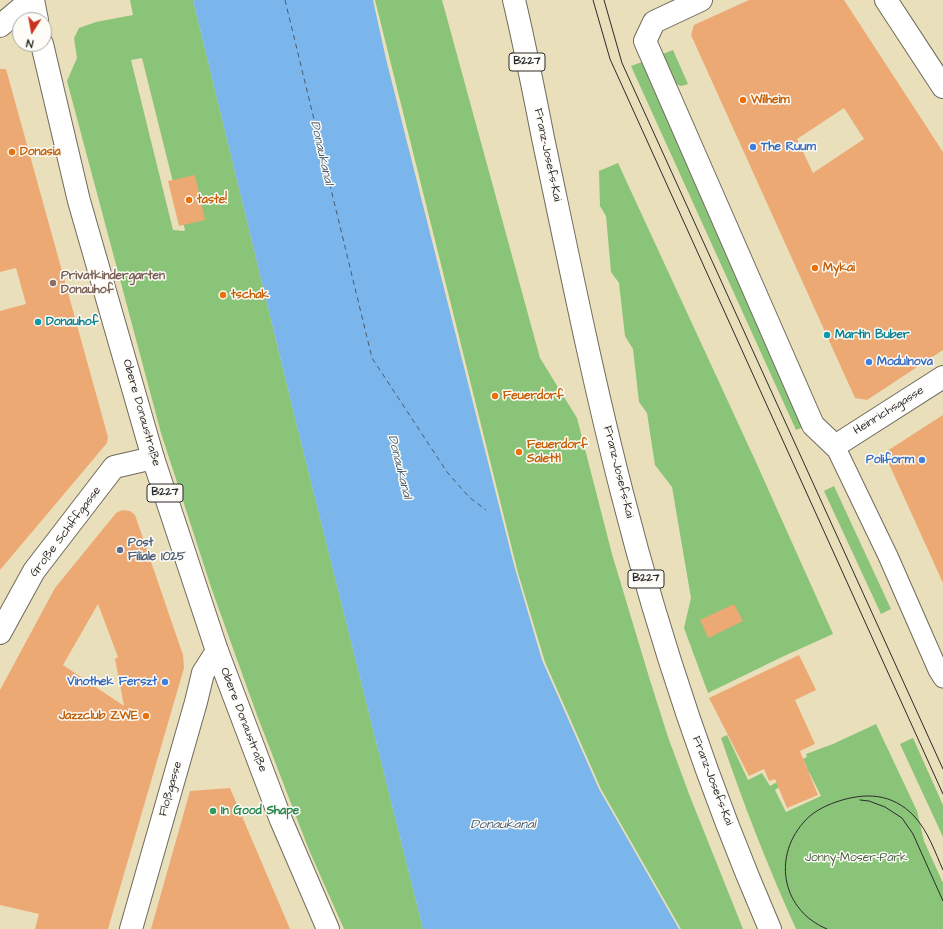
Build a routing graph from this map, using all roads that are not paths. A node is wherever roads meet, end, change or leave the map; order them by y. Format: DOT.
graph roads {
  1 [pos="32,0"];
  2 [pos="514,0"];
  3 [pos="701,0"];
  4 [pos="886,0"];
  5 [pos="35,12"];
  6 [pos="0,26"];
  7 [pos="44,52"];
  8 [pos="943,87"];
  9 [pos="943,377"];
  10 [pos="835,446"];
  11 [pos="153,458"];
  12 [pos="0,633"];
  13 [pos="217,651"];
  14 [pos="943,678"];
  15 [pos="131,929"];
  16 [pos="328,929"];
  17 [pos="770,929"];
  1 -- 5 [label="main road"];
  1 -- 6 [label="main road"];
  2 -- 17 [label="main road, Franz-Josefs-Kai / B227"];
  3 -- 10 [label="main road"];
  4 -- 8 [label="main road"];
  7 -- 11 [label="main road, Obere Donaustraße / B227"];
  9 -- 10 [label="main road, Heinrichsgasse"];
  10 -- 14 [label="street"];
  11 -- 12 [label="main road, Große Schiffgasse"];
  11 -- 13 [label="main road, Obere Donaustraße / B227"];
  13 -- 15 [label="main road, Floßgasse"];
  13 -- 16 [label="main road, Obere Donaustraße / B227"];
}
